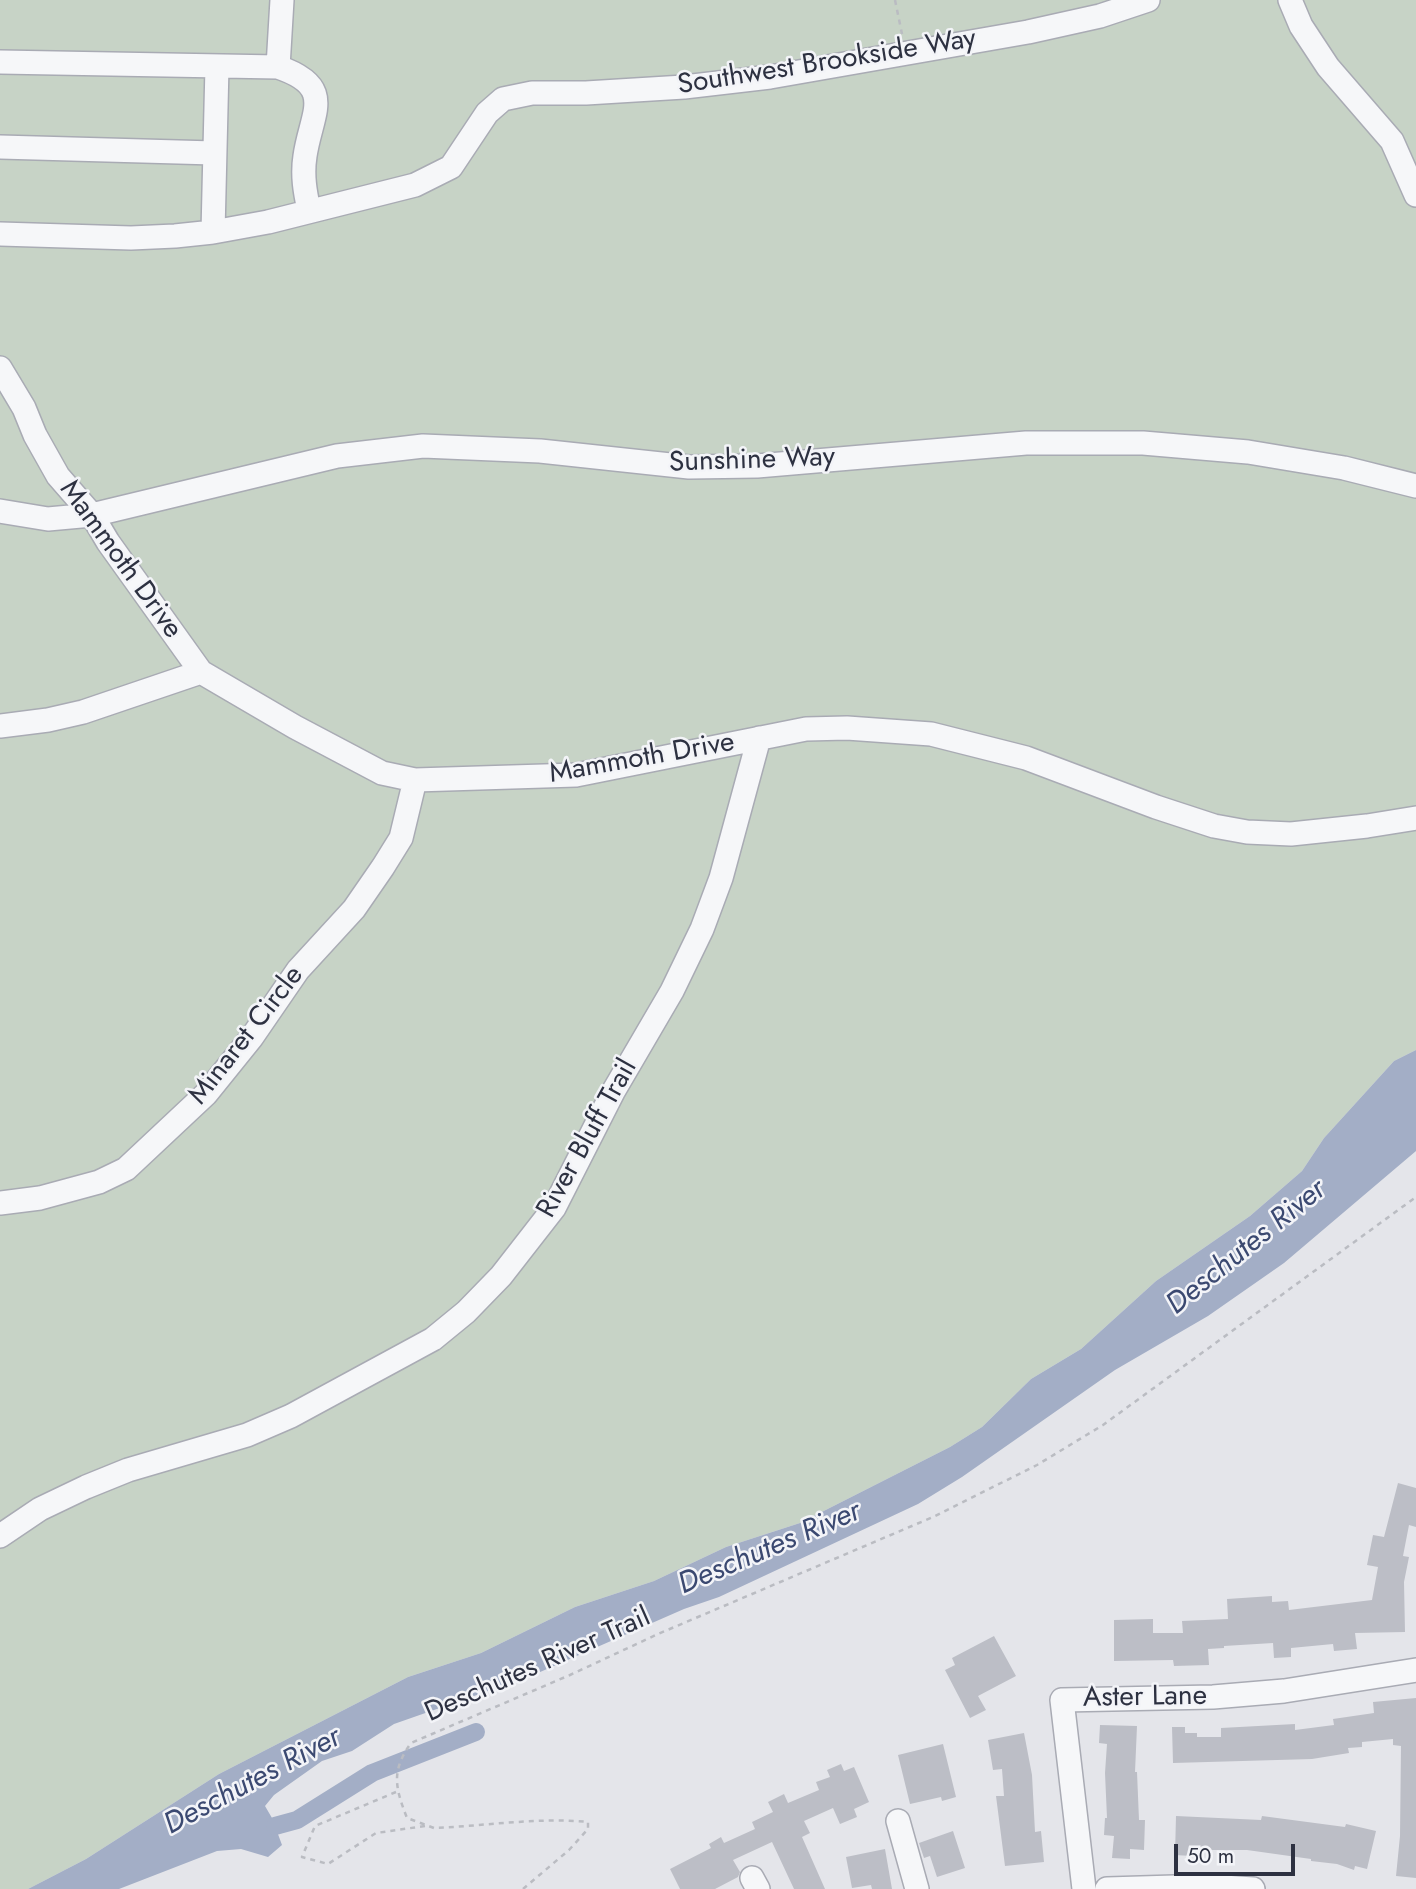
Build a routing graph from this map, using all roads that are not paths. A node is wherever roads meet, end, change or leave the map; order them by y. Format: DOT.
graph roads {
  1 [pos="282,0"];
  2 [pos="1148,0"];
  3 [pos="1290,0"];
  4 [pos="0,62"];
  5 [pos="217,66"];
  6 [pos="278,67"];
  7 [pos="0,147"];
  8 [pos="214,153"];
  9 [pos="1416,195"];
  10 [pos="309,210"];
  11 [pos="213,232"];
  12 [pos="0,234"];
  13 [pos="0,368"];
  14 [pos="1416,486"];
  15 [pos="0,511"];
  16 [pos="92,515"];
  17 [pos="201,672"];
  18 [pos="0,726"];
  19 [pos="759,738"];
  20 [pos="415,780"];
  21 [pos="1416,818"];
  22 [pos="0,1203"];
  23 [pos="0,1536"];
  24 [pos="1416,1670"];
  25 [pos="898,1821"];
  26 [pos="917,1889"];
  27 [pos="1084,1889"];
  28 [pos="1107,1889"];
  29 [pos="1253,1889"];
  1 -- 6 [label="street"];
  2 -- 10 [label="street, Southwest Brookside Way"];
  3 -- 9 [label="street"];
  4 -- 5 [label="street"];
  5 -- 6 [label="street"];
  5 -- 8 [label="street"];
  6 -- 10 [label="street"];
  7 -- 8 [label="street"];
  8 -- 11 [label="street"];
  10 -- 11 [label="street, Southwest Brookside Way"];
  11 -- 12 [label="street, Southwest Brookside Way"];
  13 -- 16 [label="street, Mammoth Drive"];
  14 -- 16 [label="street, Sunshine Way"];
  15 -- 16 [label="street"];
  16 -- 17 [label="street, Mammoth Drive"];
  17 -- 18 [label="street"];
  17 -- 20 [label="street, Mammoth Drive"];
  19 -- 20 [label="street, Mammoth Drive"];
  19 -- 21 [label="street, Mammoth Drive"];
  19 -- 23 [label="street, River Bluff Trail"];
  20 -- 22 [label="street, Minaret Circle"];
  24 -- 27 [label="street, Aster Lane"];
  25 -- 26 [label="street"];
  28 -- 29 [label="street"];
}
